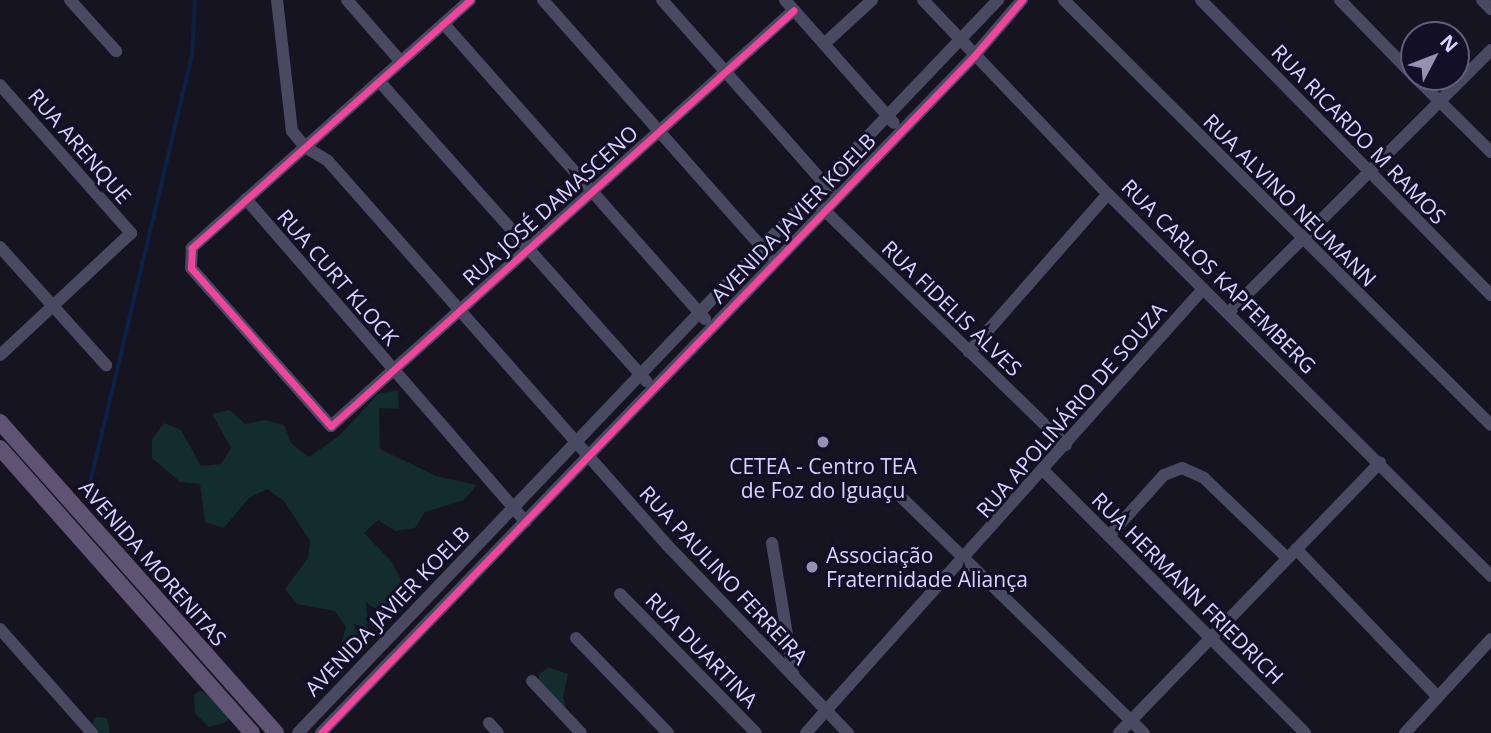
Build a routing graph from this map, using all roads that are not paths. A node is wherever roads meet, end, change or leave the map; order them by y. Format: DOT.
graph roads {
  1 [pos="70,0"];
  2 [pos="277,0"];
  3 [pos="347,0"];
  4 [pos="470,0"];
  5 [pos="543,0"];
  6 [pos="662,0"];
  7 [pos="872,0"];
  8 [pos="923,0"];
  9 [pos="998,0"];
  10 [pos="1021,0"];
  11 [pos="1065,0"];
  12 [pos="1201,0"];
  13 [pos="1340,0"];
  14 [pos="1482,0"];
  15 [pos="789,5"];
  16 [pos="1491,9"];
  17 [pos="444,24"];
  18 [pos="960,43"];
  19 [pos="824,44"];
  20 [pos="1491,50"];
  21 [pos="116,51"];
  22 [pos="974,56"];
  23 [pos="1400,61"];
  24 [pos="401,62"];
  25 [pos="725,72"];
  26 [pos="379,81"];
  27 [pos="0,85"];
  28 [pos="1429,91"];
  29 [pos="1439,101"];
  30 [pos="889,118"];
  31 [pos="660,130"];
  32 [pos="901,131"];
  33 [pos="305,147"];
  34 [pos="1491,152"];
  35 [pos="1368,172"];
  36 [pos="825,184"];
  37 [pos="593,191"];
  38 [pos="1108,194"];
  39 [pos="837,198"];
  40 [pos="246,199"];
  41 [pos="812,199"];
  42 [pos="824,211"];
  43 [pos="1301,239"];
  44 [pos="0,247"];
  45 [pos="763,249"];
  46 [pos="526,250"];
  47 [pos="775,262"];
  48 [pos="1203,289"];
  49 [pos="1491,295"];
  50 [pos="51,305"];
  51 [pos="460,310"];
  52 [pos="1228,313"];
  53 [pos="700,314"];
  54 [pos="713,327"];
  55 [pos="969,352"];
  56 [pos="0,355"];
  57 [pos="106,365"];
  58 [pos="393,370"];
  59 [pos="640,375"];
  60 [pos="654,389"];
  61 [pos="0,422"];
  62 [pos="1491,425"];
  63 [pos="575,442"];
  64 [pos="1066,445"];
  65 [pos="0,448"];
  66 [pos="588,458"];
  67 [pos="1380,464"];
  68 [pos="1044,471"];
  69 [pos="900,496"];
  70 [pos="512,508"];
  71 [pos="526,522"];
  72 [pos="1109,536"];
  73 [pos="772,543"];
  74 [pos="1292,554"];
  75 [pos="965,559"];
  76 [pos="1491,576"];
  77 [pos="620,594"];
  78 [pos="0,629"];
  79 [pos="1210,636"];
  80 [pos="576,638"];
  81 [pos="1491,639"];
  82 [pos="794,677"];
  83 [pos="532,681"];
  84 [pos="1438,697"];
  85 [pos="827,711"];
  86 [pos="262,718"];
  87 [pos="1131,720"];
  88 [pos="248,732"];
  89 [pos="92,733"];
  90 [pos="276,733"];
  91 [pos="298,733"];
  92 [pos="321,733"];
  93 [pos="581,733"];
  94 [pos="668,733"];
  95 [pos="756,733"];
  96 [pos="806,733"];
  97 [pos="848,733"];
  98 [pos="1119,733"];
  99 [pos="1144,733"];
  100 [pos="1305,733"];
  101 [pos="1405,733"];
  1 -- 21 [label="street"];
  2 -- 33 [label="street"];
  3 -- 24 [label="street"];
  4 -- 17 [label="street"];
  5 -- 31 [label="street"];
  6 -- 25 [label="street"];
  7 -- 19 [label="street"];
  8 -- 18 [label="street, RUA CARLOS KAPFEMBERG"];
  9 -- 18 [label="street, AVENIDA JAVIER KOELB"];
  10 -- 22 [label="street, AVENIDA JAVIER KOELB"];
  11 -- 43 [label="street, RUA ALVINO NEUMANN"];
  12 -- 35 [label="street, RUA RICARDO M RAMOS"];
  13 -- 23 [label="street"];
  14 -- 16 [label="street"];
  15 -- 19 [label="street"];
  15 -- 25 [label="street, RUA JOSÉ DAMASCENO"];
  17 -- 24 [label="street"];
  17 -- 37 [label="street"];
  18 -- 22 [label="street, RUA CARLOS KAPFEMBERG"];
  18 -- 30 [label="street, AVENIDA JAVIER KOELB"];
  19 -- 30 [label="street"];
  20 -- 29 [label="street"];
  22 -- 32 [label="street, AVENIDA JAVIER KOELB"];
  22 -- 38 [label="street, RUA CARLOS KAPFEMBERG"];
  24 -- 26 [label="street"];
  25 -- 31 [label="street, RUA JOSÉ DAMASCENO"];
  25 -- 36 [label="street"];
  26 -- 33 [label="street"];
  26 -- 46 [label="street"];
  27 -- 50 [label="street, RUA ARENQUE"];
  28 -- 29 [label="street"];
  29 -- 34 [label="street"];
  29 -- 35 [label="street"];
  30 -- 32 [label="street"];
  30 -- 36 [label="street, AVENIDA JAVIER KOELB"];
  31 -- 37 [label="street, RUA JOSÉ DAMASCENO"];
  31 -- 45 [label="street"];
  32 -- 39 [label="street, AVENIDA JAVIER KOELB"];
  33 -- 40 [label="street"];
  33 -- 51 [label="street, RUA PAULINO FERREIRA"];
  35 -- 43 [label="street"];
  35 -- 49 [label="street, RUA RICARDO M RAMOS"];
  36 -- 39 [label="street"];
  36 -- 41 [label="street, AVENIDA JAVIER KOELB"];
  37 -- 46 [label="street, RUA JOSÉ DAMASCENO"];
  37 -- 53 [label="street"];
  38 -- 48 [label="street, RUA CARLOS KAPFEMBERG"];
  38 -- 55 [label="street"];
  39 -- 42 [label="street, AVENIDA JAVIER KOELB"];
  40 -- 58 [label="street, RUA CURT KLOCK"];
  40 -- 58 [label="street, RUA JOSÉ DAMASCENO"];
  41 -- 42 [label="street, RUA FIDELIS ALVES"];
  41 -- 45 [label="street, AVENIDA JAVIER KOELB"];
  42 -- 47 [label="street, AVENIDA JAVIER KOELB"];
  42 -- 55 [label="street, RUA FIDELIS ALVES"];
  43 -- 52 [label="street"];
  43 -- 62 [label="street, RUA ALVINO NEUMANN"];
  44 -- 50 [label="street"];
  45 -- 47 [label="street"];
  45 -- 53 [label="street, AVENIDA JAVIER KOELB"];
  46 -- 51 [label="street, RUA JOSÉ DAMASCENO"];
  46 -- 59 [label="street"];
  47 -- 54 [label="street, AVENIDA JAVIER KOELB"];
  48 -- 52 [label="street, RUA CARLOS KAPFEMBERG"];
  48 -- 64 [label="street, RUA APOLINÁRIO DE SOUZA"];
  50 -- 56 [label="street"];
  50 -- 57 [label="street"];
  51 -- 58 [label="street, RUA JOSÉ DAMASCENO"];
  51 -- 63 [label="street, RUA PAULINO FERREIRA"];
  52 -- 67 [label="street, RUA CARLOS KAPFEMBERG"];
  53 -- 54 [label="street"];
  53 -- 59 [label="street, AVENIDA JAVIER KOELB"];
  54 -- 60 [label="street, AVENIDA JAVIER KOELB"];
  55 -- 64 [label="street, RUA FIDELIS ALVES"];
  58 -- 70 [label="street, RUA CURT KLOCK"];
  59 -- 60 [label="street"];
  59 -- 63 [label="street, AVENIDA JAVIER KOELB"];
  60 -- 66 [label="street, AVENIDA JAVIER KOELB"];
  61 -- 86 [label="main road, AVENIDA MORENITAS"];
  63 -- 66 [label="street, RUA PAULINO FERREIRA"];
  63 -- 70 [label="street, AVENIDA JAVIER KOELB"];
  64 -- 68 [label="street, RUA APOLINÁRIO DE SOUZA"];
  65 -- 88 [label="main road, AVENIDA MORENITAS"];
  66 -- 71 [label="street, AVENIDA JAVIER KOELB"];
  66 -- 82 [label="street, RUA PAULINO FERREIRA"];
  67 -- 74 [label="street"];
  67 -- 76 [label="street, RUA CARLOS KAPFEMBERG"];
  68 -- 72 [label="street, RUA HERMANN FRIEDRICH"];
  68 -- 75 [label="street, RUA APOLINÁRIO DE SOUZA"];
  69 -- 75 [label="street"];
  70 -- 71 [label="street, RUA CURT KLOCK"];
  70 -- 91 [label="street, AVENIDA JAVIER KOELB"];
  71 -- 92 [label="street, AVENIDA JAVIER KOELB"];
  72 -- 74 [label="street"];
  72 -- 79 [label="street, RUA HERMANN FRIEDRICH"];
  73 -- 82 [label="street"];
  74 -- 79 [label="street"];
  74 -- 84 [label="street"];
  75 -- 85 [label="street, RUA APOLINÁRIO DE SOUZA"];
  75 -- 87 [label="street"];
  77 -- 95 [label="street, RUA DUARTINA"];
  78 -- 89 [label="street"];
  79 -- 87 [label="street"];
  79 -- 100 [label="street, RUA HERMANN FRIEDRICH"];
  80 -- 94 [label="street"];
  81 -- 84 [label="street"];
  82 -- 85 [label="street, RUA PAULINO FERREIRA"];
  83 -- 93 [label="street"];
  84 -- 101 [label="street"];
  85 -- 96 [label="street, RUA APOLINÁRIO DE SOUZA"];
  85 -- 97 [label="street, RUA PAULINO FERREIRA"];
  86 -- 88 [label="street"];
  86 -- 90 [label="main road, AVENIDA MORENITAS"];
  87 -- 98 [label="street"];
  87 -- 99 [label="street"];
}
